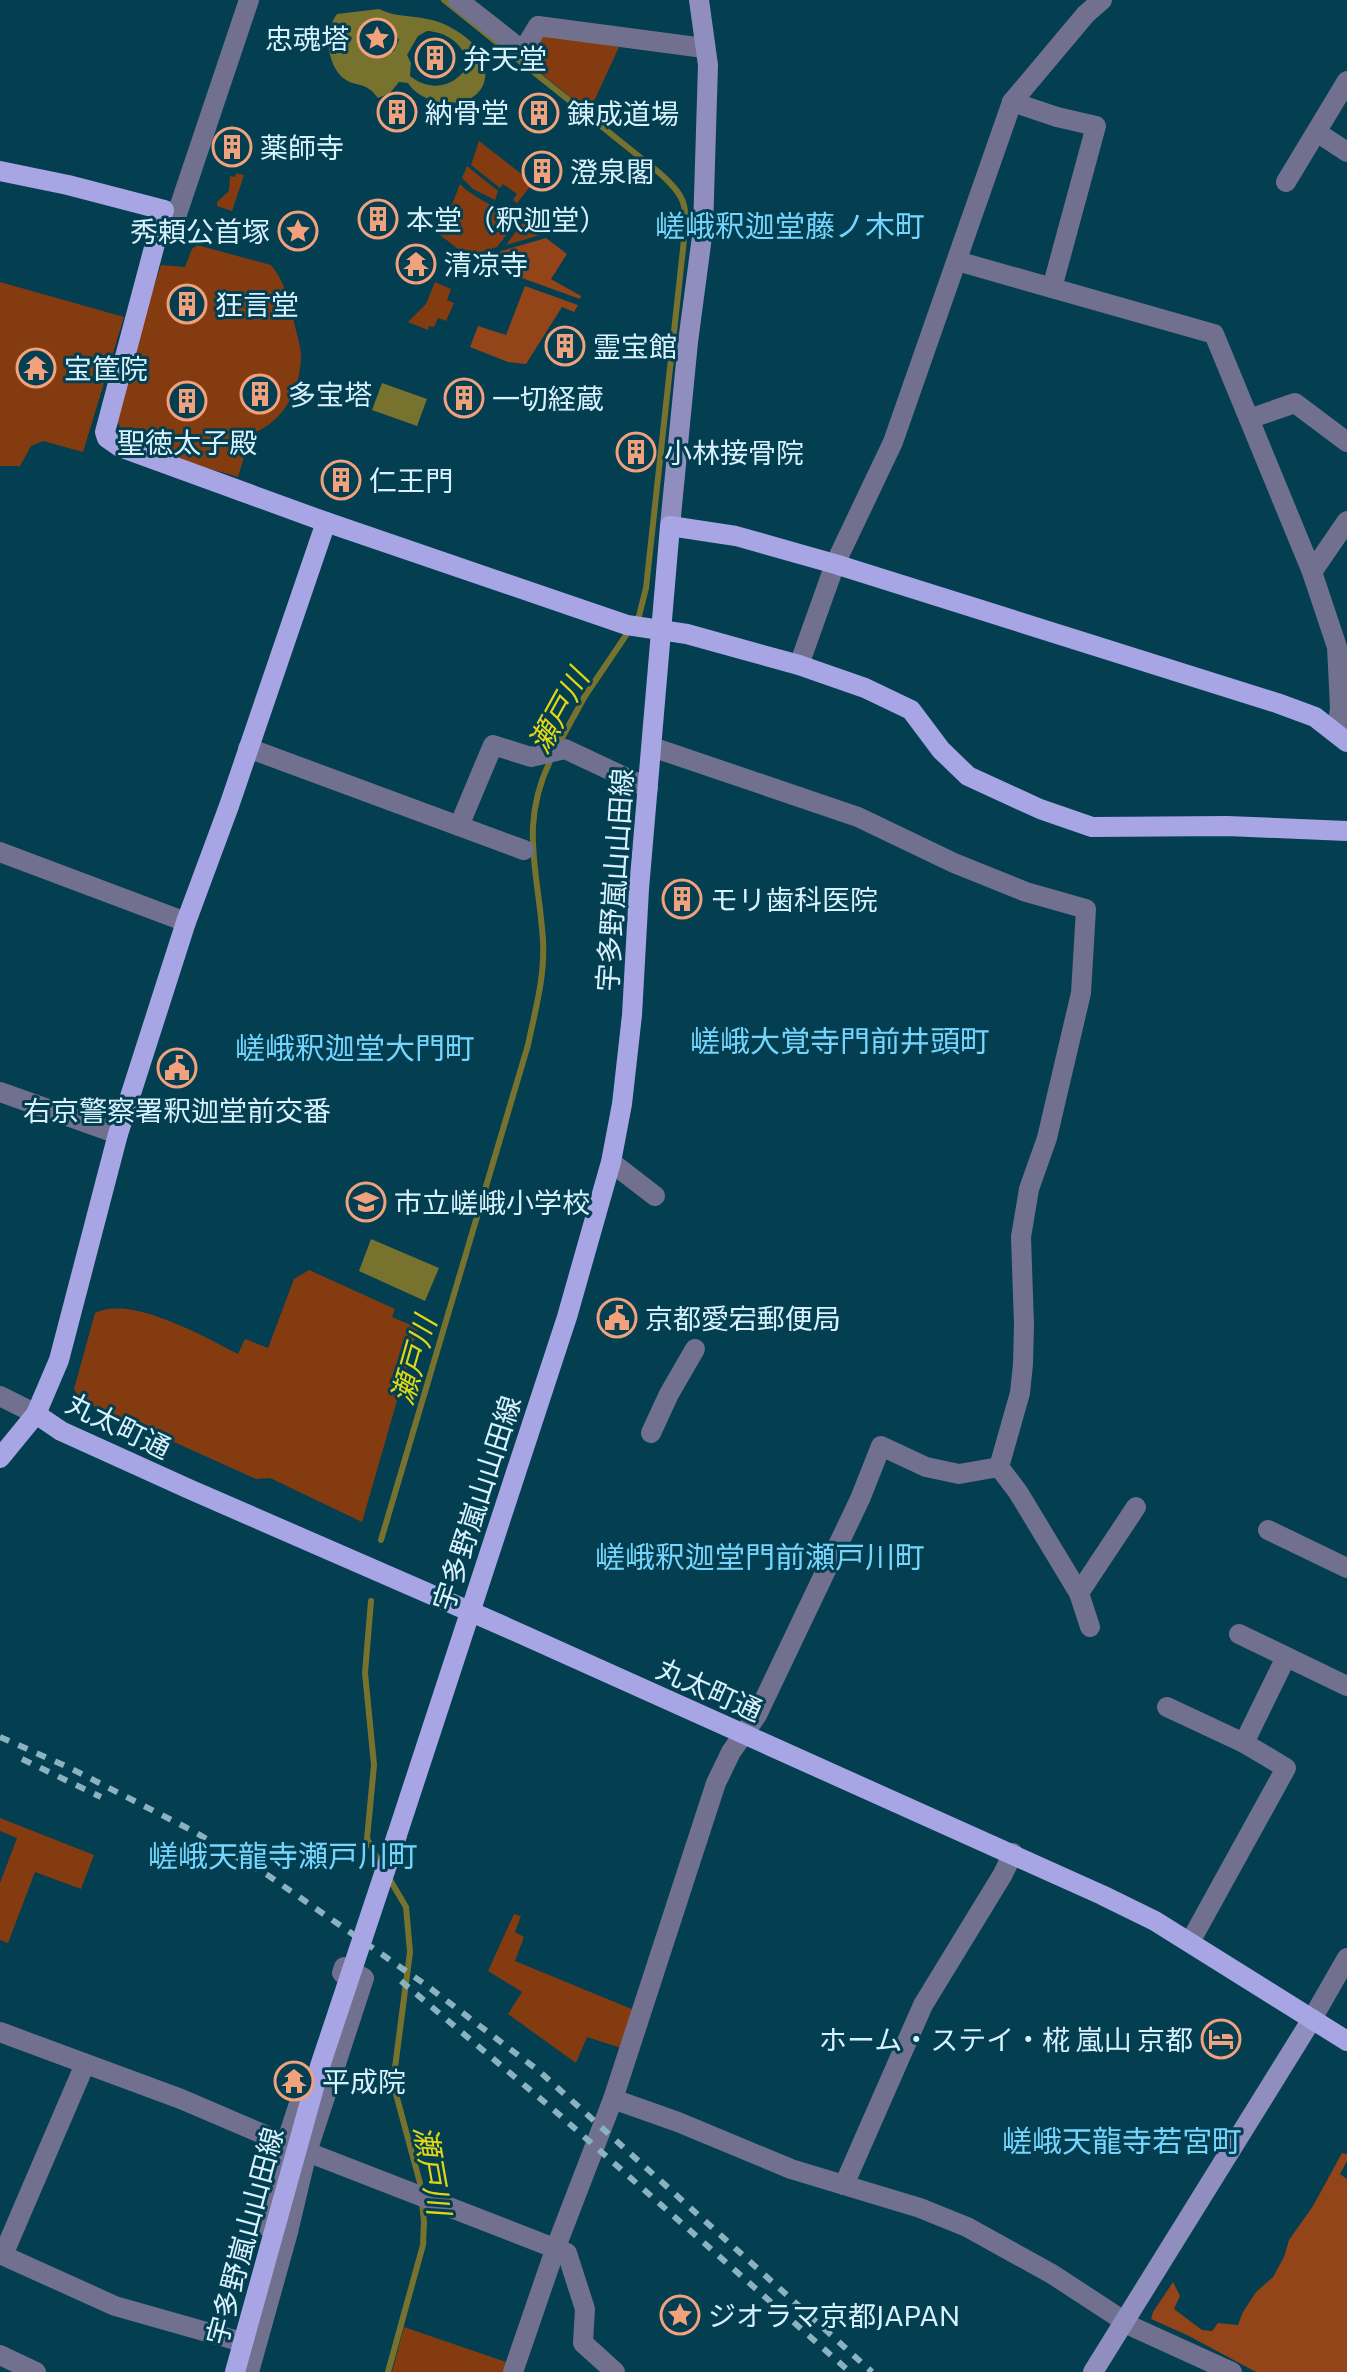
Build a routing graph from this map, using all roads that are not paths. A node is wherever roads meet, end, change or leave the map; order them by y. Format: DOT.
graph roads {
  1 [pos="249,0"];
  2 [pos="458,0"];
  3 [pos="699,0"];
  4 [pos="1102,0"];
  5 [pos="704,48"];
  6 [pos="1347,81"];
  7 [pos="1012,102"];
  8 [pos="1318,133"];
  9 [pos="1347,152"];
  10 [pos="0,171"];
  11 [pos="1286,182"];
  12 [pos="164,210"];
  13 [pos="957,261"];
  14 [pos="1052,288"];
  15 [pos="1249,419"];
  16 [pos="1347,442"];
  17 [pos="1347,521"];
  18 [pos="326,522"];
  19 [pos="670,526"];
  20 [pos="835,564"];
  21 [pos="1312,572"];
  22 [pos="643,628"];
  23 [pos="799,665"];
  24 [pos="1342,737"];
  25 [pos="652,747"];
  26 [pos="248,748"];
  27 [pos="648,788"];
  28 [pos="459,826"];
  29 [pos="1347,831"];
  30 [pos="524,850"];
  31 [pos="0,852"];
  32 [pos="186,922"];
  33 [pos="0,1092"];
  34 [pos="118,1134"];
  35 [pos="611,1162"];
  36 [pos="655,1196"];
  37 [pos="695,1349"];
  38 [pos="0,1396"];
  39 [pos="36,1414"];
  40 [pos="651,1433"];
  41 [pos="0,1458"];
  42 [pos="999,1467"];
  43 [pos="1136,1507"];
  44 [pos="1268,1530"];
  45 [pos="1347,1568"];
  46 [pos="1079,1593"];
  47 [pos="470,1612"];
  48 [pos="1090,1627"];
  49 [pos="1239,1634"];
  50 [pos="1286,1657"];
  51 [pos="1347,1686"];
  52 [pos="1167,1707"];
  53 [pos="745,1735"];
  54 [pos="1244,1743"];
  55 [pos="1013,1853"];
  56 [pos="1190,1942"];
  57 [pos="1347,1958"];
  58 [pos="331,2006"];
  59 [pos="352,2014"];
  60 [pos="1312,2019"];
  61 [pos="0,2032"];
  62 [pos="1347,2041"];
  63 [pos="85,2064"];
  64 [pos="613,2099"];
  65 [pos="286,2143"];
  66 [pos="307,2152"];
  67 [pos="844,2185"];
  68 [pos="556,2247"];
  69 [pos="1,2254"];
  70 [pos="1124,2321"];
  71 [pos="235,2340"];
  72 [pos="0,2355"];
  73 [pos="36,2372"];
  74 [pos="226,2372"];
  75 [pos="235,2372"];
  76 [pos="249,2372"];
  77 [pos="513,2372"];
  78 [pos="615,2372"];
  79 [pos="1093,2372"];
  80 [pos="1232,2372"];
  1 -- 12 [label="street"];
  2 -- 5 [label="street"];
  3 -- 5 [label="street"];
  4 -- 7 [label="street"];
  5 -- 19 [label="street"];
  6 -- 8 [label="street"];
  7 -- 13 [label="street"];
  7 -- 14 [label="street"];
  8 -- 9 [label="street"];
  8 -- 11 [label="street"];
  10 -- 12 [label="main road"];
  12 -- 18 [label="main road"];
  13 -- 14 [label="street"];
  13 -- 20 [label="street"];
  14 -- 15 [label="street"];
  15 -- 16 [label="street"];
  15 -- 21 [label="street"];
  17 -- 21 [label="street"];
  18 -- 22 [label="main road"];
  18 -- 26 [label="main road"];
  19 -- 20 [label="main road"];
  19 -- 22 [label="main road, 宇多野嵐山山田線"];
  20 -- 23 [label="street"];
  20 -- 24 [label="main road"];
  21 -- 24 [label="street"];
  22 -- 23 [label="main road"];
  22 -- 25 [label="main road, 宇多野嵐山山田線"];
  23 -- 29 [label="main road"];
  25 -- 27 [label="main road, 宇多野嵐山山田線"];
  25 -- 42 [label="street"];
  26 -- 28 [label="street"];
  26 -- 32 [label="main road"];
  27 -- 28 [label="street"];
  27 -- 35 [label="main road, 宇多野嵐山山田線"];
  28 -- 30 [label="street"];
  31 -- 32 [label="street"];
  32 -- 34 [label="main road"];
  33 -- 34 [label="street"];
  34 -- 39 [label="main road"];
  35 -- 36 [label="street"];
  35 -- 47 [label="main road, 宇多野嵐山山田線"];
  37 -- 40 [label="street"];
  38 -- 39 [label="street"];
  39 -- 41 [label="main road"];
  39 -- 47 [label="main road, 丸太町通"];
  42 -- 46 [label="street"];
  42 -- 53 [label="street"];
  43 -- 46 [label="street"];
  44 -- 45 [label="street"];
  46 -- 48 [label="street"];
  47 -- 53 [label="main road, 丸太町通"];
  47 -- 75 [label="main road, 宇多野嵐山山田線, bridge"];
  49 -- 50 [label="street"];
  50 -- 51 [label="street"];
  50 -- 54 [label="street"];
  52 -- 54 [label="street"];
  53 -- 55 [label="main road, 丸太町通"];
  53 -- 64 [label="street"];
  54 -- 56 [label="street"];
  55 -- 56 [label="main road, 丸太町通"];
  55 -- 67 [label="street"];
  56 -- 60 [label="main road, 丸太町通"];
  57 -- 60 [label="street"];
  58 -- 59 [label="street"];
  58 -- 59 [label="street"];
  58 -- 65 [label="street"];
  59 -- 66 [label="street"];
  60 -- 62 [label="main road, 丸太町通"];
  60 -- 70 [label="street"];
  61 -- 63 [label="street"];
  63 -- 65 [label="street"];
  63 -- 69 [label="street"];
  64 -- 67 [label="street"];
  64 -- 68 [label="street"];
  65 -- 66 [label="street"];
  65 -- 71 [label="street"];
  66 -- 68 [label="street"];
  66 -- 76 [label="street"];
  67 -- 70 [label="street"];
  68 -- 77 [label="street"];
  68 -- 78 [label="street"];
  69 -- 71 [label="street"];
  70 -- 79 [label="street"];
  70 -- 80 [label="street"];
  71 -- 74 [label="street"];
  72 -- 73 [label="street"];
}
